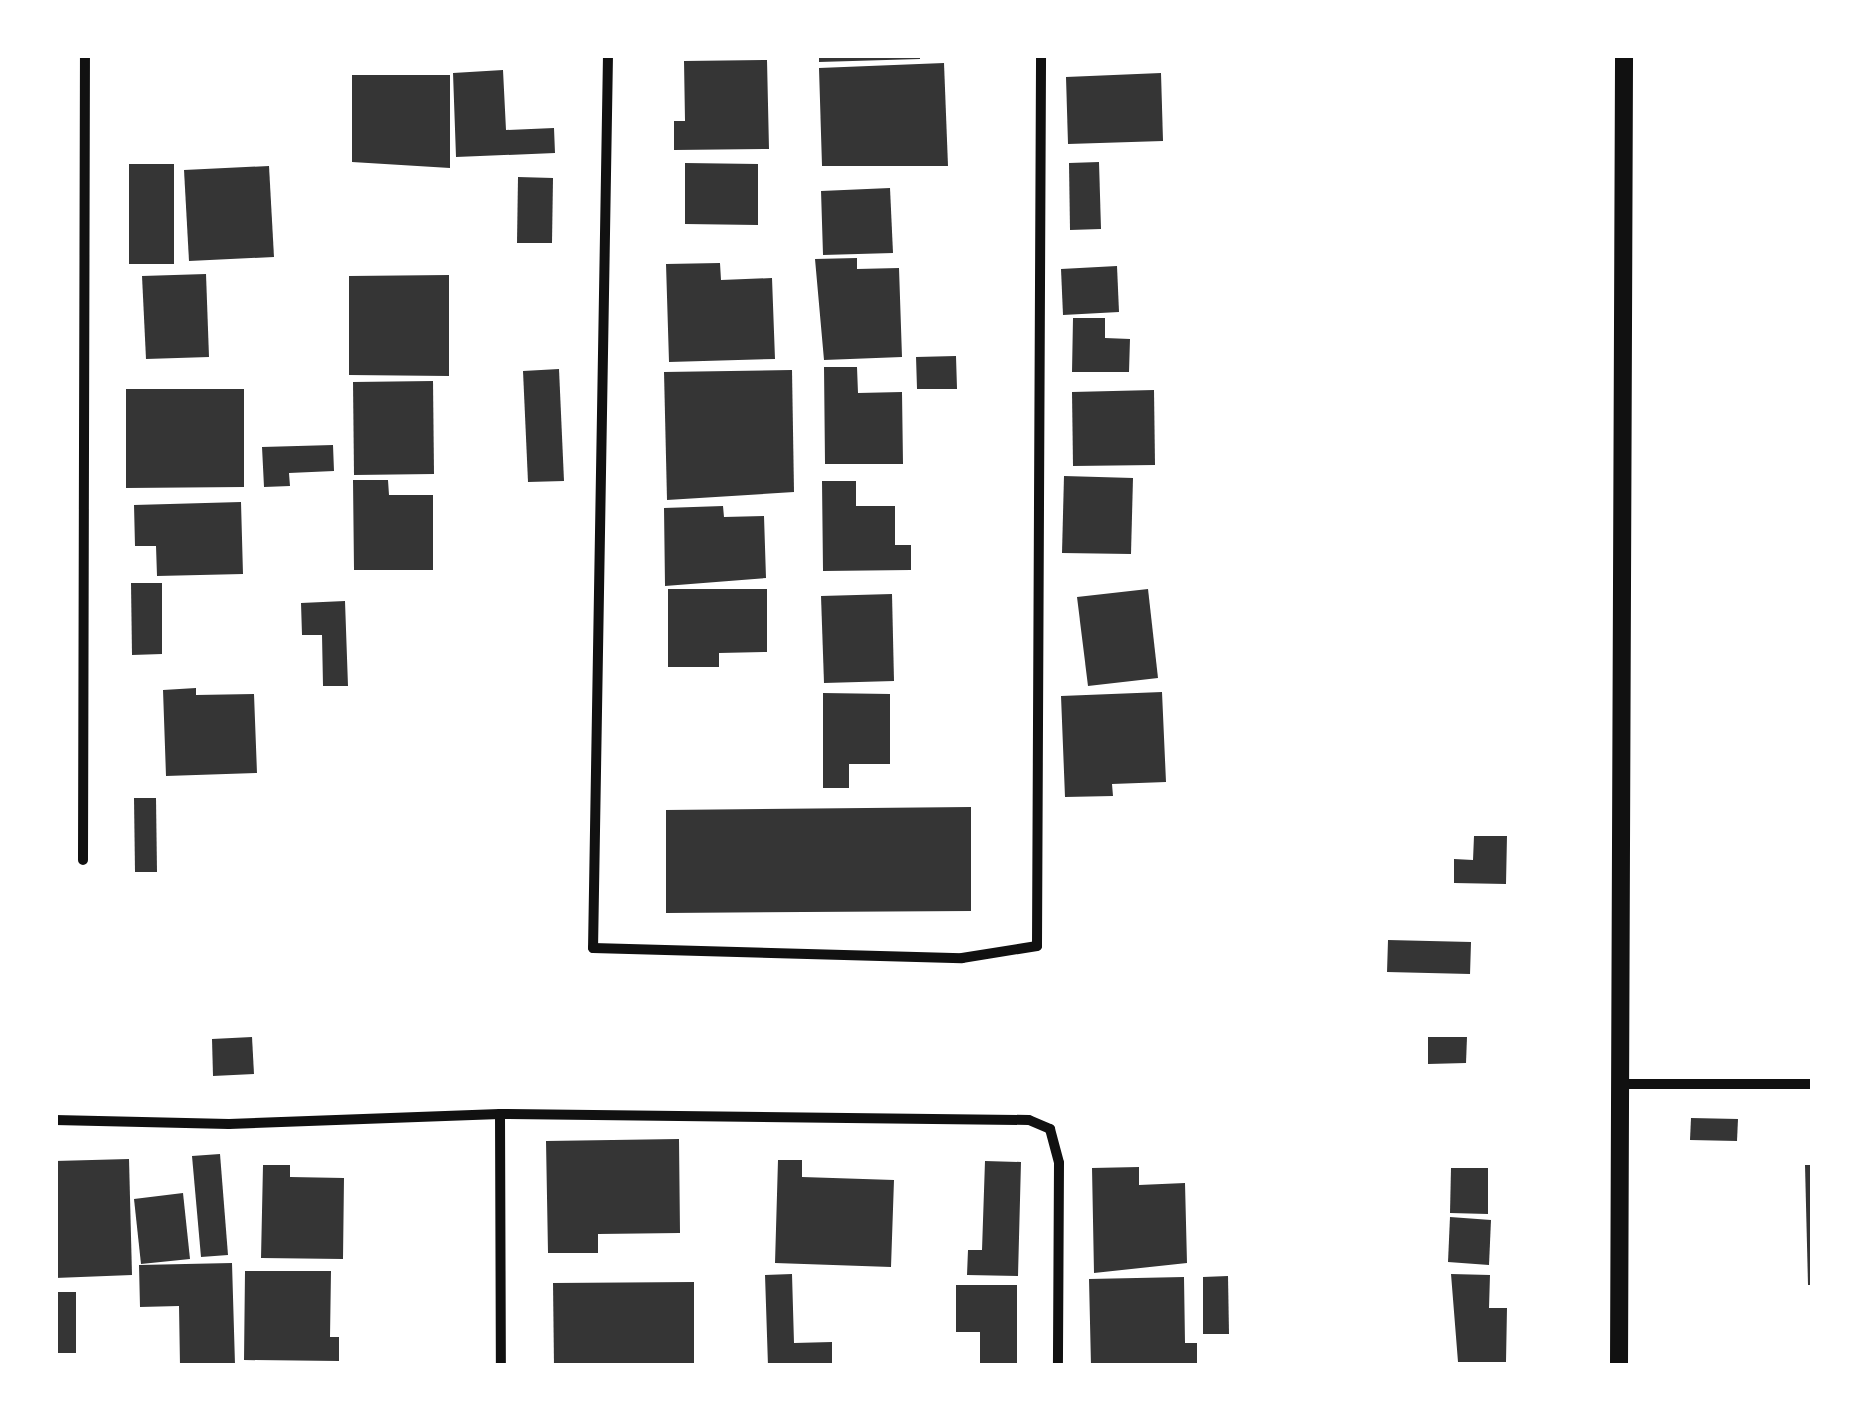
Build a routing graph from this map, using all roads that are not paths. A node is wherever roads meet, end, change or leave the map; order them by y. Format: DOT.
graph roads {
  1 [pos="85,55"];
  2 [pos="608,55"];
  3 [pos="1041,55"];
  4 [pos="1624,55"];
  5 [pos="83,860"];
  6 [pos="1620,1084"];
  7 [pos="1813,1084"];
  8 [pos="500,1114"];
  9 [pos="55,1120"];
  10 [pos="501,1366"];
  11 [pos="1058,1366"];
  12 [pos="1620,1366"];
  1 -- 5 [label="street"];
  2 -- 3 [label="street"];
  4 -- 6 [label="street"];
  6 -- 7 [label="street"];
  6 -- 12 [label="street"];
  8 -- 9 [label="street"];
  8 -- 10 [label="street"];
  8 -- 11 [label="street"];
}
